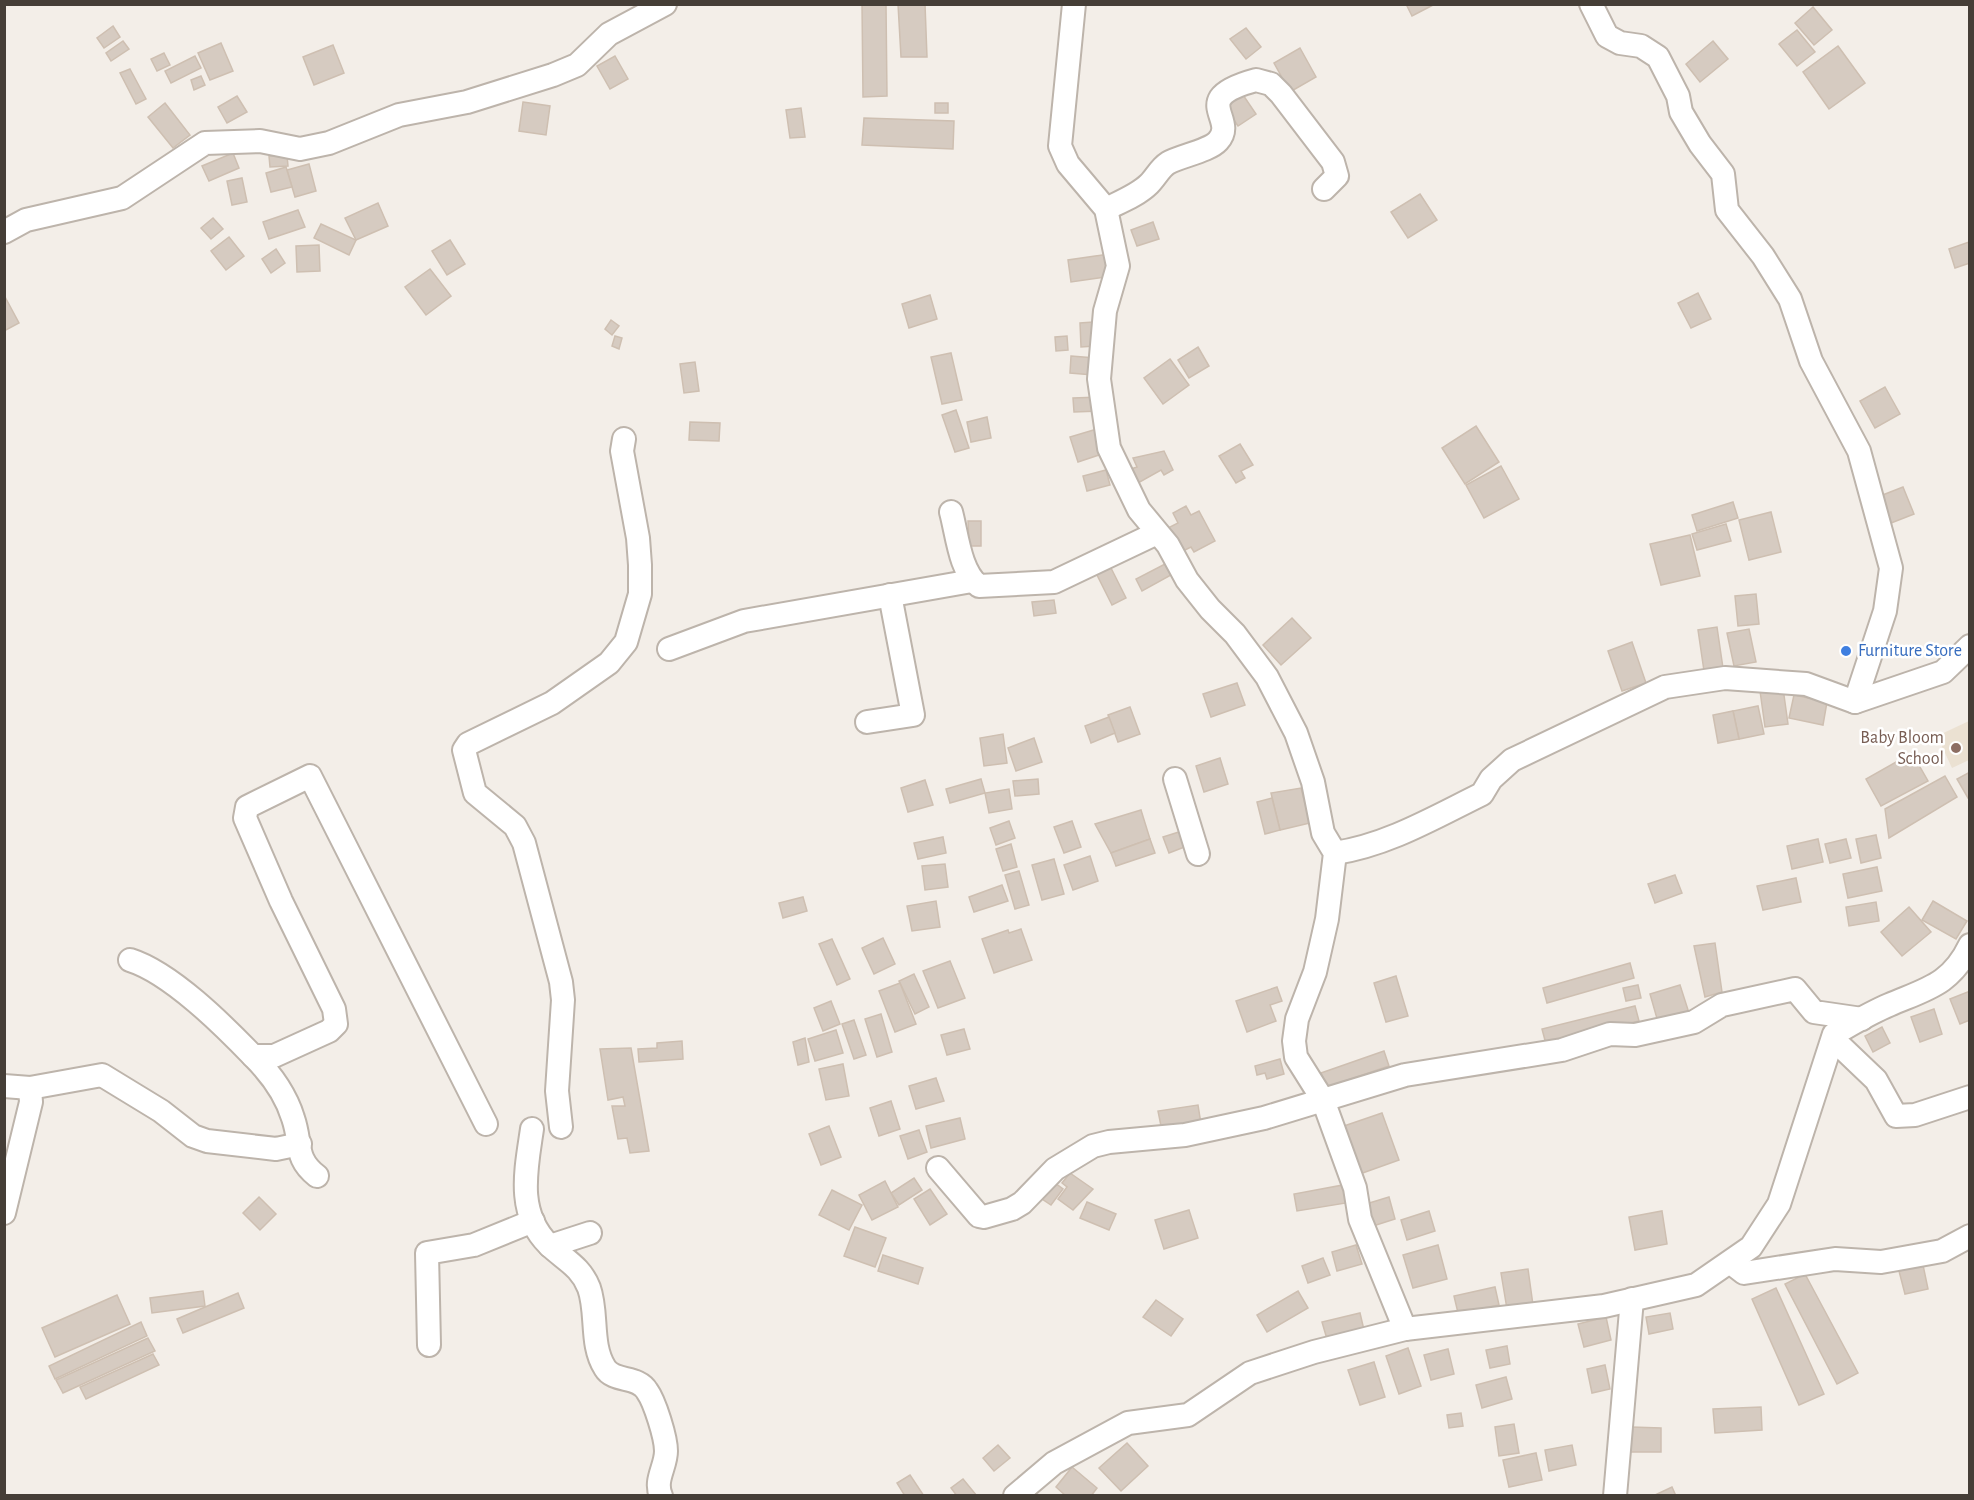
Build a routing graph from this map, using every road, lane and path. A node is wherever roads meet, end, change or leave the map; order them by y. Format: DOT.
graph roads {
  1 [pos="665,4"];
  2 [pos="1074,4"];
  3 [pos="1591,4"];
  4 [pos="1324,189"];
  5 [pos="1106,209"];
  6 [pos="4,232"];
  7 [pos="624,439"];
  8 [pos="951,512"];
  9 [pos="1156,532"];
  10 [pos="972,581"];
  11 [pos="890,596"];
  12 [pos="1970,646"];
  13 [pos="669,649"];
  14 [pos="1855,702"];
  15 [pos="867,722"];
  16 [pos="1175,779"];
  17 [pos="1335,853"];
  18 [pos="1198,854"];
  19 [pos="1970,945"];
  20 [pos="130,960"];
  21 [pos="1862,1019"];
  22 [pos="1833,1039"];
  23 [pos="253,1056"];
  24 [pos="4,1086"];
  25 [pos="30,1088"];
  26 [pos="1970,1097"];
  27 [pos="1323,1100"];
  28 [pos="486,1124"];
  29 [pos="561,1126"];
  30 [pos="531,1129"];
  31 [pos="300,1144"];
  32 [pos="938,1168"];
  33 [pos="317,1176"];
  34 [pos="4,1213"];
  35 [pos="533,1221"];
  36 [pos="590,1233"];
  37 [pos="1970,1236"];
  38 [pos="550,1246"];
  39 [pos="1731,1263"];
  40 [pos="1632,1299"];
  41 [pos="1405,1329"];
  42 [pos="429,1345"];
  43 [pos="661,1496"];
  44 [pos="1015,1496"];
  45 [pos="1615,1496"];
  1 -- 6 [label="street"];
  2 -- 5 [label="street"];
  3 -- 14 [label="street"];
  4 -- 5 [label="street"];
  5 -- 9 [label="street"];
  7 -- 29 [label="street"];
  8 -- 10 [label="street"];
  9 -- 10 [label="street"];
  9 -- 17 [label="street"];
  10 -- 11 [label="street"];
  11 -- 13 [label="street"];
  11 -- 15 [label="street"];
  12 -- 14 [label="street"];
  14 -- 17 [label="street"];
  16 -- 18 [label="street"];
  17 -- 27 [label="street"];
  19 -- 21 [label="street"];
  20 -- 23 [label="street"];
  21 -- 22 [label="street"];
  21 -- 27 [label="street"];
  22 -- 26 [label="street"];
  22 -- 39 [label="street"];
  23 -- 28 [label="street"];
  23 -- 31 [label="street"];
  24 -- 25 [label="street"];
  25 -- 31 [label="street"];
  25 -- 34 [label="street"];
  27 -- 32 [label="street"];
  27 -- 41 [label="street"];
  30 -- 35 [label="street"];
  31 -- 33 [label="street"];
  35 -- 38 [label="street"];
  35 -- 42 [label="street"];
  36 -- 38 [label="street"];
  37 -- 39 [label="street"];
  38 -- 43 [label="street"];
  39 -- 40 [label="street"];
  40 -- 41 [label="street"];
  40 -- 45 [label="street"];
  41 -- 44 [label="street"];
}
